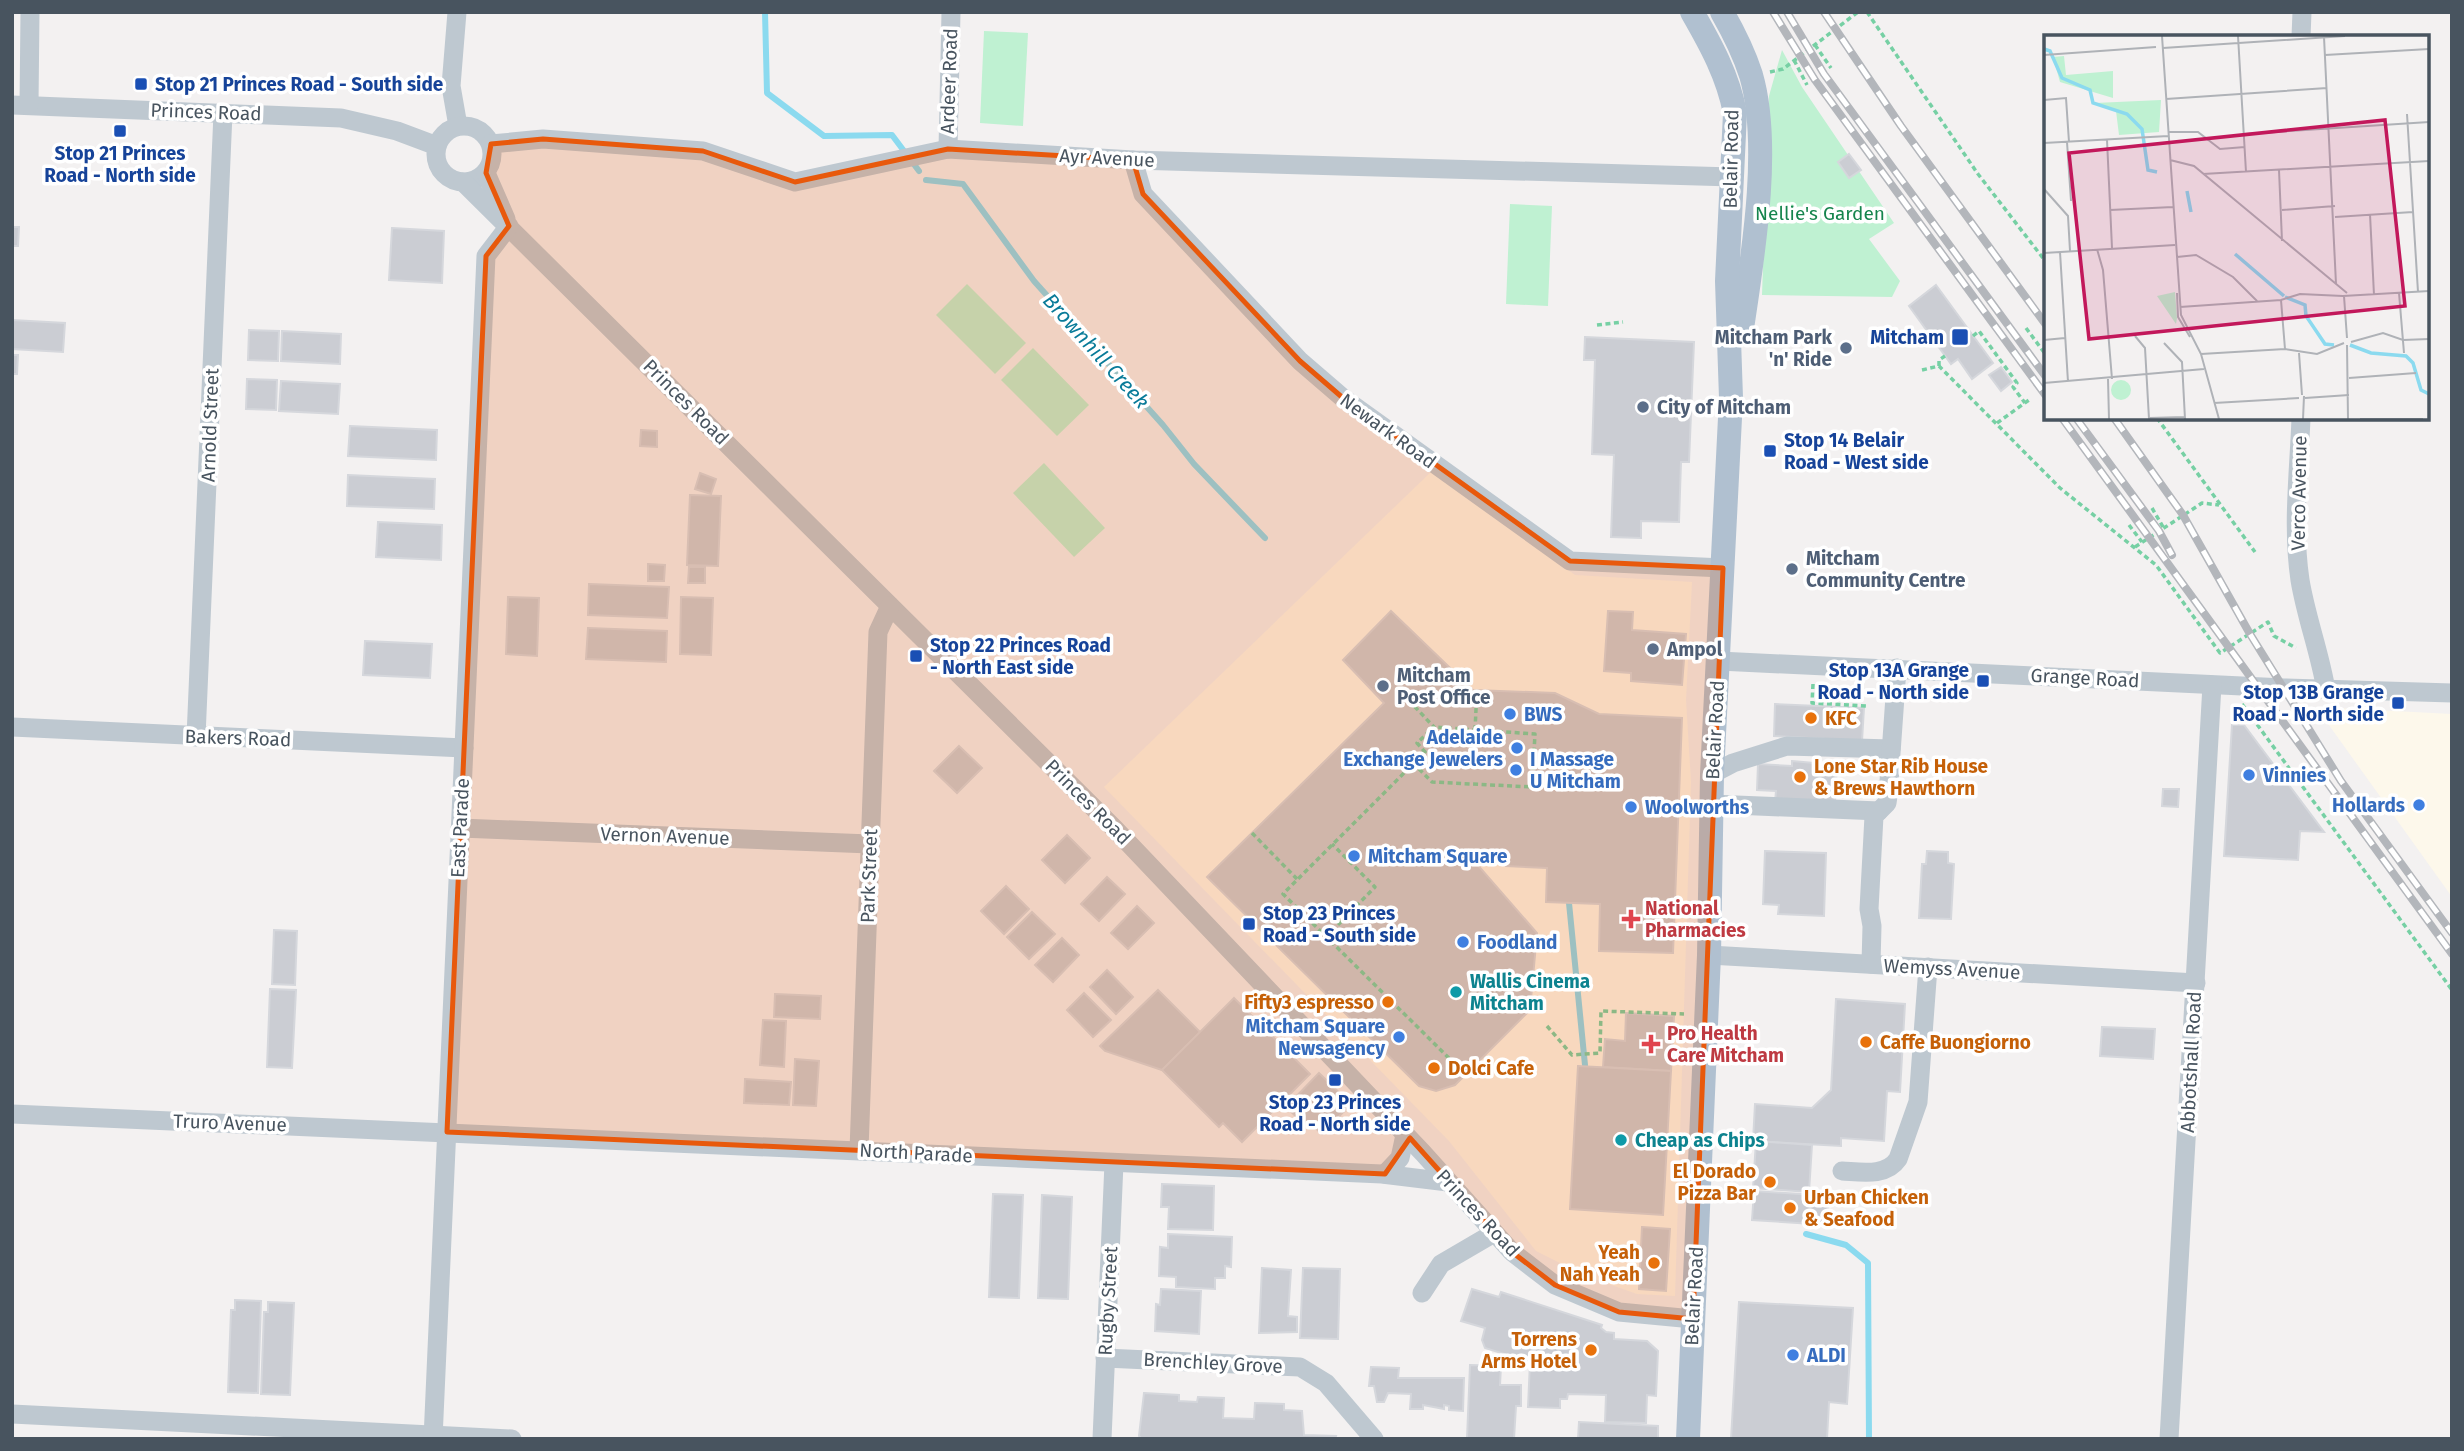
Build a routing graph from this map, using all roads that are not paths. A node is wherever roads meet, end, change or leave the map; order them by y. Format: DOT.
graph roads {
  1 [pos="30,12"];
  2 [pos="457,12"];
  3 [pos="951,12"];
  4 [pos="1692,12"];
  5 [pos="1722,12"];
  6 [pos="2302,12"];
  7 [pos="2301,35"];
  8 [pos="21,105"];
  9 [pos="223,113"];
  10 [pos="458,126"];
  11 [pos="491,144"];
  12 [pos="437,146"];
  13 [pos="938,151"];
  14 [pos="1133,160"];
  15 [pos="486,173"];
  16 [pos="1733,177"];
  17 [pos="463,182"];
  18 [pos="509,226"];
  19 [pos="1731,398"];
  20 [pos="2301,420"];
  21 [pos="1723,568"];
  22 [pos="890,606"];
  23 [pos="1719,661"];
  24 [pos="1897,668"];
  25 [pos="2220,685"];
  26 [pos="2326,690"];
  27 [pos="2452,693"];
  28 [pos="12,727"];
  29 [pos="196,737"];
  30 [pos="464,748"];
  31 [pos="1891,749"];
  32 [pos="1712,774"];
  33 [pos="1711,804"];
  34 [pos="1879,811"];
  35 [pos="460,828"];
  36 [pos="870,844"];
  37 [pos="1709,955"];
  38 [pos="1871,964"];
  39 [pos="1928,967"];
  40 [pos="2196,983"];
  41 [pos="12,1114"];
  42 [pos="447,1132"];
  43 [pos="1405,1135"];
  44 [pos="859,1150"];
  45 [pos="1114,1163"];
  46 [pos="1842,1171"];
  47 [pos="1385,1174"];
  48 [pos="1448,1182"];
  49 [pos="1494,1233"];
  50 [pos="1422,1293"];
  51 [pos="1693,1319"];
  52 [pos="1105,1358"];
  53 [pos="12,1414"];
  54 [pos="433,1437"];
  55 [pos="512,1439"];
  56 [pos="1102,1439"];
  57 [pos="1374,1439"];
  58 [pos="1688,1439"];
  59 [pos="2169,1439"];
  1 -- 8 [label="street"];
  2 -- 10 [label="street"];
  3 -- 13 [label="street, Ardeer Road"];
  4 -- 16 [label="main road, Belair Road"];
  5 -- 19 [label="main road, Belair Road"];
  6 -- 7 [label="street"];
  8 -- 9 [label="street, Princes Road"];
  9 -- 12 [label="street, Princes Road"];
  9 -- 29 [label="street, Arnold Street"];
  10 -- 11 [label="street"];
  10 -- 12 [label="street"];
  11 -- 13 [label="street, Ayr Avenue"];
  11 -- 15 [label="street"];
  12 -- 17 [label="street"];
  13 -- 14 [label="street, Ayr Avenue"];
  14 -- 16 [label="street, Ayr Avenue"];
  14 -- 21 [label="street, Newark Road"];
  15 -- 17 [label="street"];
  15 -- 18 [label="street, Princes Road"];
  16 -- 19 [label="main road, Belair Road"];
  17 -- 18 [label="street, Princes Road"];
  18 -- 22 [label="street, Princes Road"];
  18 -- 30 [label="street, East Parade"];
  19 -- 21 [label="main road, Belair Road"];
  20 -- 26 [label="street, Verco Avenue"];
  21 -- 23 [label="main road, Belair Road"];
  22 -- 36 [label="street, Park Street"];
  22 -- 43 [label="street, Princes Road"];
  23 -- 24 [label="street, Grange Road"];
  23 -- 32 [label="main road, Belair Road"];
  24 -- 25 [label="street, Grange Road"];
  24 -- 31 [label="street"];
  25 -- 26 [label="street, Grange Road"];
  25 -- 40 [label="street, Abbotshall Road"];
  26 -- 27 [label="street, Grange Road"];
  28 -- 29 [label="street, Bakers Road"];
  29 -- 30 [label="street, Bakers Road"];
  30 -- 35 [label="street, East Parade"];
  31 -- 32 [label="street"];
  31 -- 34 [label="street"];
  32 -- 33 [label="main road, Belair Road"];
  33 -- 34 [label="street"];
  33 -- 37 [label="main road, Belair Road"];
  34 -- 38 [label="street"];
  35 -- 36 [label="street, Vernon Avenue"];
  35 -- 42 [label="street, East Parade"];
  36 -- 44 [label="street, Park Street"];
  37 -- 38 [label="street, Wemyss Avenue"];
  37 -- 51 [label="main road, Belair Road"];
  38 -- 39 [label="street, Wemyss Avenue"];
  39 -- 40 [label="street, Wemyss Avenue"];
  39 -- 46 [label="street"];
  40 -- 59 [label="street, Abbotshall Road"];
  41 -- 42 [label="street, Truro Avenue"];
  42 -- 44 [label="street, North Parade"];
  42 -- 54 [label="street, East Parade"];
  43 -- 47 [label="street"];
  43 -- 48 [label="street, Princes Road"];
  44 -- 45 [label="street, North Parade"];
  45 -- 47 [label="street, North Parade"];
  45 -- 52 [label="street, Rugby Street"];
  47 -- 48 [label="street, North Parade"];
  48 -- 49 [label="street, Princes Road"];
  49 -- 50 [label="street"];
  49 -- 51 [label="street, Princes Road"];
  51 -- 58 [label="main road, Belair Road"];
  52 -- 56 [label="street, Rugby Street"];
  52 -- 57 [label="street, Brenchley Grove"];
  53 -- 54 [label="street"];
  54 -- 55 [label="street"];
}
